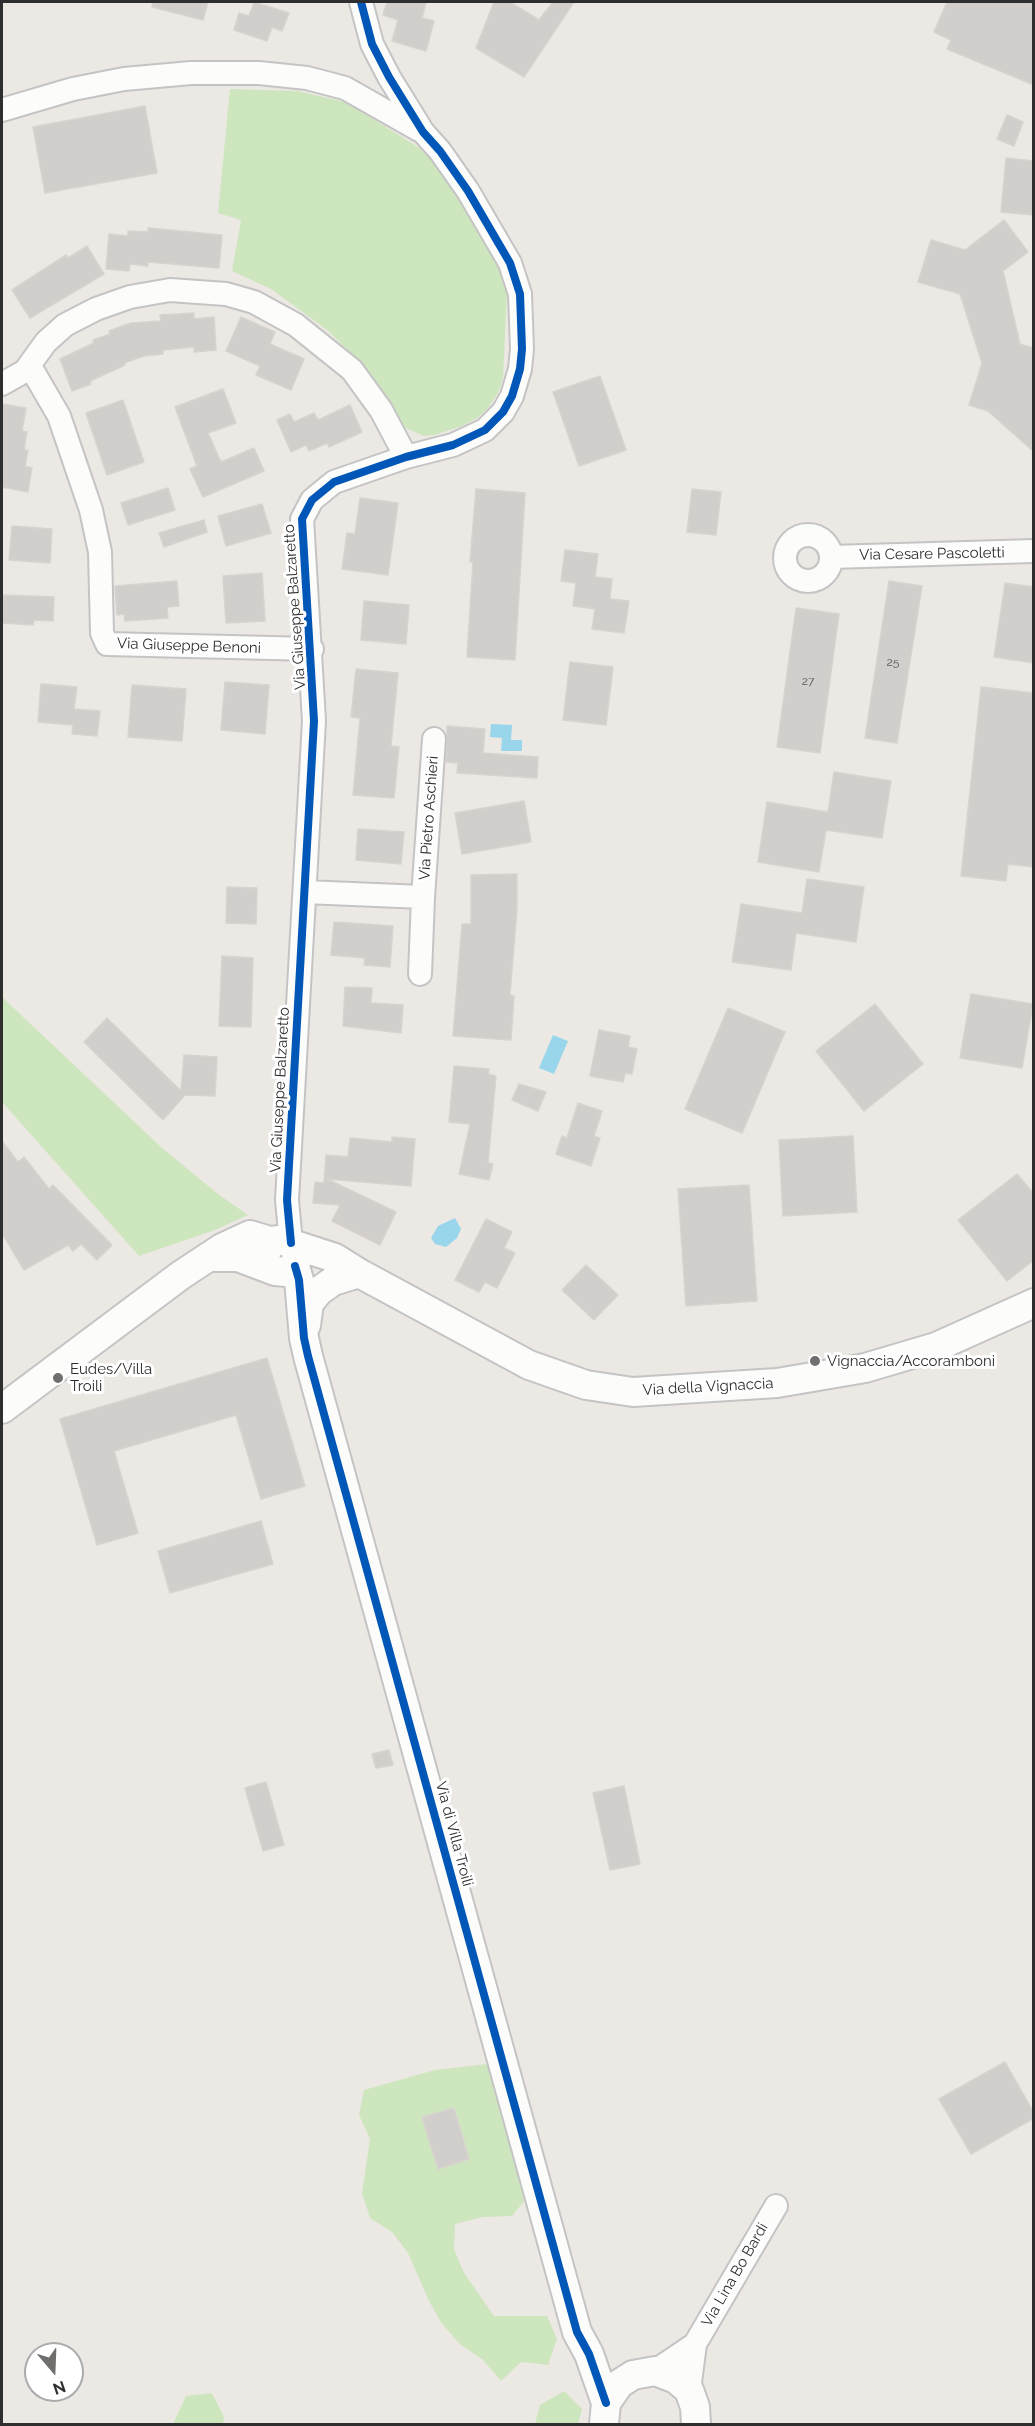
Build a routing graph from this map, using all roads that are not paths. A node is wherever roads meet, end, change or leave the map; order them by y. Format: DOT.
graph roads {
  1 [pos="361,2"];
  2 [pos="2,110"];
  3 [pos="423,132"];
  4 [pos="30,366"];
  5 [pos="2,384"];
  6 [pos="406,457"];
  7 [pos="1034,551"];
  8 [pos="831,557"];
  9 [pos="312,649"];
  10 [pos="435,739"];
  11 [pos="305,892"];
  12 [pos="423,897"];
  13 [pos="420,974"];
  14 [pos="284,1255"];
  15 [pos="359,1274"];
  16 [pos="1034,1303"];
  17 [pos="304,1338"];
  18 [pos="2,1409"];
  19 [pos="776,2206"];
  20 [pos="695,2344"];
  21 [pos="589,2354"];
  22 [pos="644,2373"];
  23 [pos="689,2390"];
  24 [pos="605,2414"];
  25 [pos="696,2424"];
  1 -- 3 [label="street, Via Giuseppe Balzaretto"];
  2 -- 3 [label="street"];
  3 -- 6 [label="street, Via Giuseppe Balzaretto"];
  4 -- 5 [label="street"];
  4 -- 6 [label="street"];
  4 -- 9 [label="street, Via Giuseppe Benoni"];
  6 -- 9 [label="street, Via Giuseppe Balzaretto"];
  7 -- 8 [label="street, Via Cesare Pascoletti"];
  9 -- 11 [label="street, Via Giuseppe Balzaretto"];
  10 -- 12 [label="street, Via Pietro Aschieri"];
  11 -- 12 [label="street, Via Pietro Aschieri"];
  11 -- 14 [label="street, Via Giuseppe Balzaretto"];
  12 -- 13 [label="street, Via Pietro Aschieri"];
  14 -- 15 [label="street, Via della Vignaccia"];
  14 -- 17 [label="street, Via di Villa Troili"];
  14 -- 18 [label="street, Via della Vignaccia"];
  15 -- 16 [label="street, Via della Vignaccia"];
  15 -- 17 [label="street"];
  17 -- 21 [label="street, Via di Villa Troili"];
  19 -- 20 [label="street, Via Lina Bo Bardi"];
  20 -- 22 [label="street, Via Lina Bo Bardi"];
  20 -- 23 [label="street, Via Lina Bo Bardi"];
  21 -- 22 [label="street"];
  21 -- 24 [label="street, Via di Villa Troili"];
  22 -- 23 [label="street"];
  22 -- 24 [label="street, Via di Villa Troili"];
  23 -- 25 [label="street"];
}
